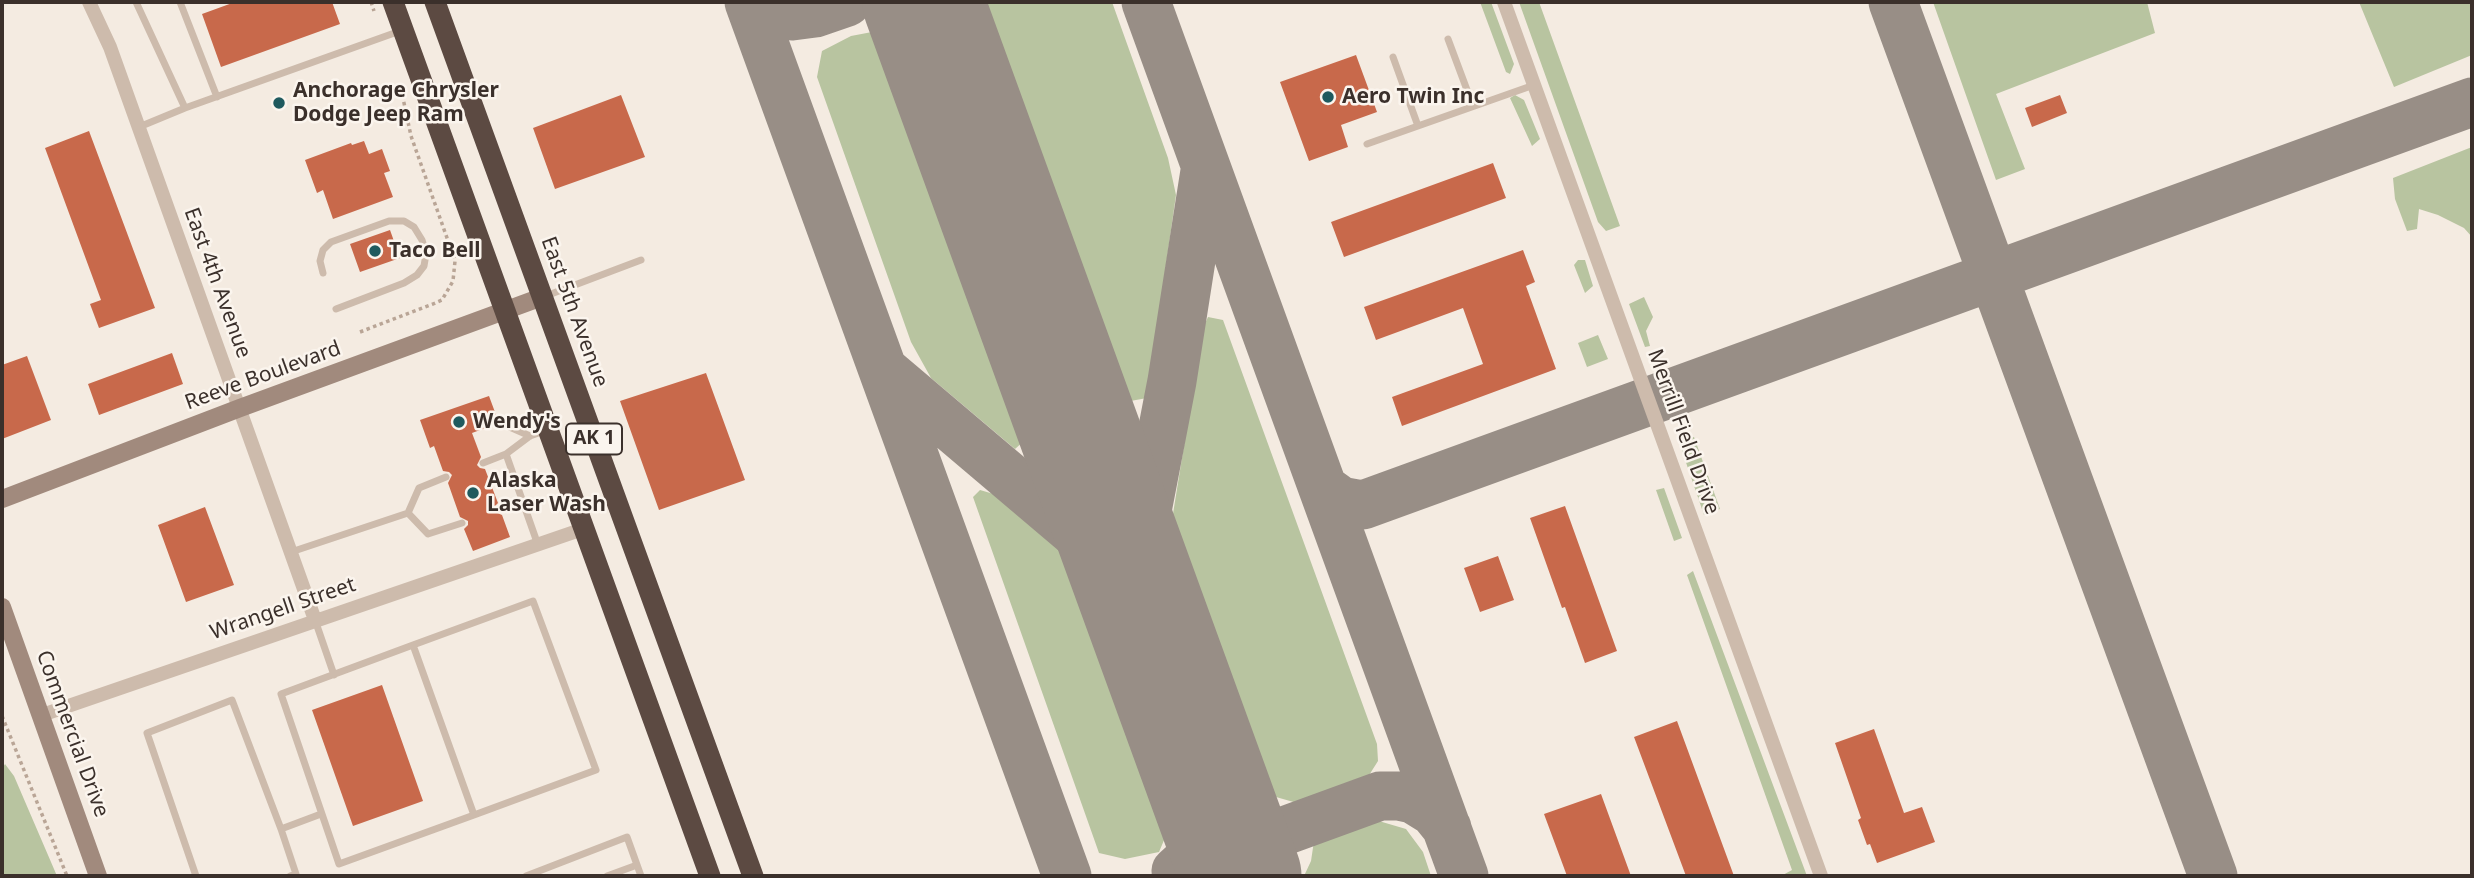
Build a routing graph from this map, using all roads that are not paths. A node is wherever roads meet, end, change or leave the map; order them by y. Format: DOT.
graph roads {
  1 [pos="89,2"];
  2 [pos="136,2"];
  3 [pos="180,2"];
  4 [pos="393,2"];
  5 [pos="435,2"];
  6 [pos="1504,2"];
  7 [pos="404,30"];
  8 [pos="1448,39"];
  9 [pos="1393,57"];
  10 [pos="1534,84"];
  11 [pos="217,97"];
  12 [pos="1473,106"];
  13 [pos="185,108"];
  14 [pos="1418,126"];
  15 [pos="139,127"];
  16 [pos="1367,144"];
  17 [pos="641,260"];
  18 [pos="323,273"];
  19 [pos="542,297"];
  20 [pos="336,309"];
  21 [pos="505,311"];
  22 [pos="240,408"];
  23 [pos="505,425"];
  24 [pos="539,433"];
  25 [pos="506,454"];
  26 [pos="483,463"];
  27 [pos="446,477"];
  28 [pos="2,499"];
  29 [pos="523,501"];
  30 [pos="500,509"];
  31 [pos="408,513"];
  32 [pos="462,523"];
  33 [pos="583,528"];
  34 [pos="538,545"];
  35 [pos="291,552"];
  36 [pos="2,607"];
  37 [pos="315,620"];
  38 [pos="413,645"];
  39 [pos="334,675"];
  40 [pos="42,715"];
  41 [pos="321,814"];
  42 [pos="474,815"];
  43 [pos="281,829"];
  44 [pos="637,865"];
  45 [pos="98,876"];
  46 [pos="196,876"];
  47 [pos="290,876"];
  48 [pos="526,876"];
  49 [pos="607,876"];
  50 [pos="641,876"];
  51 [pos="710,876"];
  52 [pos="753,876"];
  53 [pos="1821,876"];
  1 -- 15 [label="street, East 4th Avenue"];
  2 -- 13 [label="lane"];
  3 -- 11 [label="lane"];
  4 -- 7 [label="highway, AK 1"];
  5 -- 19 [label="highway, East 5th Avenue / AK 1"];
  6 -- 10 [label="street, Merrill Field Drive"];
  7 -- 11 [label="lane"];
  7 -- 21 [label="highway, AK 1"];
  8 -- 12 [label="lane"];
  9 -- 14 [label="lane"];
  10 -- 12 [label="lane"];
  10 -- 53 [label="street, Merrill Field Drive"];
  11 -- 13 [label="lane"];
  12 -- 14 [label="lane"];
  13 -- 15 [label="lane"];
  14 -- 16 [label="lane"];
  15 -- 22 [label="street, East 4th Avenue"];
  17 -- 19 [label="lane"];
  18 -- 20 [label="lane"];
  19 -- 21 [label="street, Reeve Boulevard"];
  19 -- 52 [label="highway, East 5th Avenue / AK 1"];
  21 -- 22 [label="street, Reeve Boulevard"];
  21 -- 24 [label="highway, AK 1"];
  22 -- 28 [label="street, Reeve Boulevard"];
  22 -- 35 [label="street, East 4th Avenue"];
  23 -- 24 [label="lane"];
  24 -- 25 [label="lane"];
  24 -- 33 [label="highway, AK 1"];
  25 -- 26 [label="lane"];
  25 -- 29 [label="lane"];
  27 -- 31 [label="lane"];
  29 -- 30 [label="lane"];
  29 -- 34 [label="lane"];
  31 -- 32 [label="lane"];
  31 -- 35 [label="lane"];
  33 -- 34 [label="street, Wrangell Street"];
  33 -- 51 [label="highway, AK 1"];
  34 -- 37 [label="street, Wrangell Street"];
  35 -- 37 [label="street, East 4th Avenue"];
  36 -- 40 [label="street, Commercial Drive"];
  37 -- 39 [label="lane"];
  37 -- 40 [label="street, Wrangell Street"];
  38 -- 39 [label="lane"];
  38 -- 42 [label="lane"];
  38 -- 42 [label="lane"];
  39 -- 41 [label="lane"];
  40 -- 45 [label="street, Commercial Drive"];
  41 -- 42 [label="lane"];
  41 -- 43 [label="lane"];
  43 -- 46 [label="lane"];
  43 -- 47 [label="lane"];
  44 -- 48 [label="lane"];
  44 -- 49 [label="lane"];
  44 -- 50 [label="lane"];
}
